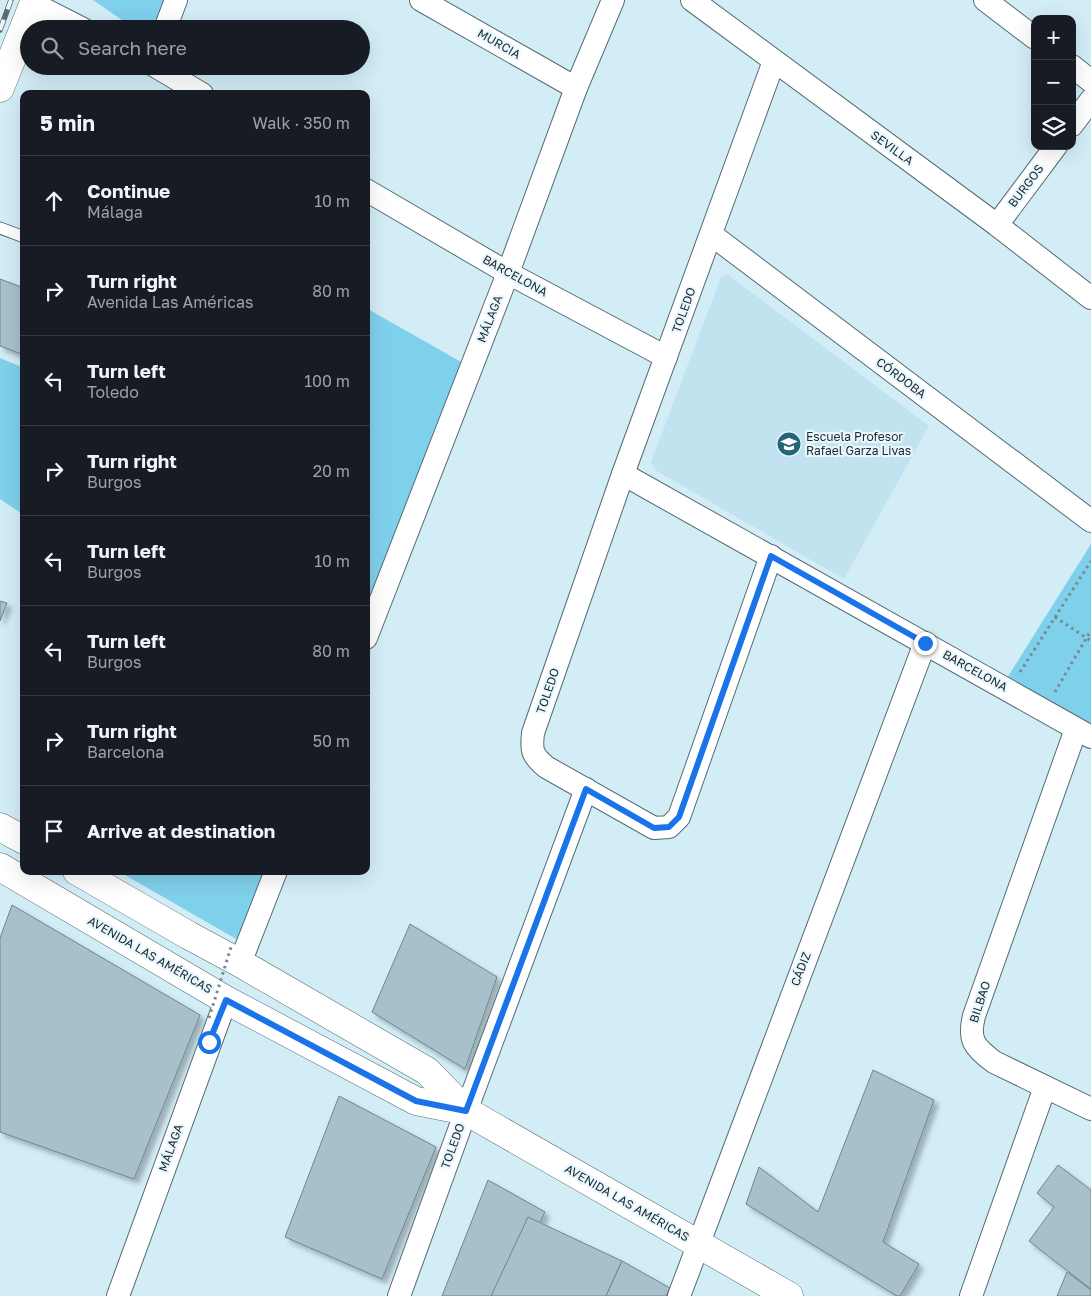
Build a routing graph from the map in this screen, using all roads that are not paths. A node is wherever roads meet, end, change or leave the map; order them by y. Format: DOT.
graph roads {
  1 [pos="176,0"];
  2 [pos="421,0"];
  3 [pos="613,0"];
  4 [pos="692,0"];
  5 [pos="985,0"];
  6 [pos="34,2"];
  7 [pos="27,20"];
  8 [pos="66,20"];
  9 [pos="168,20"];
  10 [pos="1031,35"];
  11 [pos="20,38"];
  12 [pos="15,51"];
  13 [pos="774,61"];
  14 [pos="1076,69"];
  15 [pos="170,75"];
  16 [pos="1091,80"];
  17 [pos="0,88"];
  18 [pos="576,88"];
  19 [pos="195,90"];
  20 [pos="1091,100"];
  21 [pos="0,111"];
  22 [pos="1076,120"];
  23 [pos="1053,150"];
  24 [pos="370,192"];
  25 [pos="997,225"];
  26 [pos="0,228"];
  27 [pos="712,235"];
  28 [pos="20,236"];
  29 [pos="508,273"];
  30 [pos="1091,298"];
  31 [pos="666,357"];
  32 [pos="623,474"];
  33 [pos="1091,522"];
  34 [pos="771,556"];
  35 [pos="370,628"];
  36 [pos="925,643"];
  37 [pos="1083,733"];
  38 [pos="586,789"];
  39 [pos="0,827"];
  40 [pos="20,838"];
  41 [pos="0,869"];
  42 [pos="84,875"];
  43 [pos="274,875"];
  44 [pos="236,954"];
  45 [pos="217,1009"];
  46 [pos="1045,1088"];
  47 [pos="1091,1109"];
  48 [pos="466,1111"];
  49 [pos="698,1244"];
  50 [pos="118,1296"];
  51 [pos="399,1296"];
  52 [pos="679,1296"];
  53 [pos="789,1296"];
  54 [pos="971,1296"];
  1 -- 9 [label="street"];
  2 -- 18 [label="street, MURCIA"];
  3 -- 18 [label="street, MÁLAGA"];
  4 -- 13 [label="street, SEVILLA"];
  5 -- 10 [label="street"];
  6 -- 7 [label="main road"];
  6 -- 8 [label="street"];
  11 -- 12 [label="main road"];
  12 -- 17 [label="main road"];
  12 -- 21 [label="main road"];
  13 -- 25 [label="street, SEVILLA"];
  13 -- 27 [label="street, TOLEDO"];
  14 -- 16 [label="street"];
  15 -- 19 [label="street"];
  18 -- 29 [label="street, MÁLAGA"];
  20 -- 22 [label="street"];
  23 -- 25 [label="street, BURGOS"];
  24 -- 29 [label="street, BARCELONA"];
  25 -- 30 [label="street, SEVILLA"];
  26 -- 28 [label="lane"];
  27 -- 31 [label="street, TOLEDO"];
  27 -- 33 [label="street, CÓRDOBA"];
  29 -- 31 [label="street, BARCELONA"];
  29 -- 35 [label="street, MÁLAGA"];
  31 -- 32 [label="street, TOLEDO"];
  32 -- 34 [label="street, BARCELONA"];
  32 -- 38 [label="street, TOLEDO"];
  34 -- 36 [label="street, BARCELONA"];
  34 -- 38 [label="street"];
  36 -- 37 [label="street, BARCELONA"];
  36 -- 49 [label="street, CÁDIZ"];
  37 -- 46 [label="street, BILBAO"];
  38 -- 48 [label="street, TOLEDO"];
  39 -- 40 [label="main road"];
  41 -- 45 [label="main road, AVENIDA LAS AMÉRICAS"];
  42 -- 44 [label="main road, AVENIDA LAS AMÉRICAS"];
  43 -- 44 [label="street"];
  44 -- 48 [label="main road, AVENIDA LAS AMÉRICAS"];
  45 -- 48 [label="main road, AVENIDA LAS AMÉRICAS"];
  45 -- 50 [label="street, MÁLAGA"];
  46 -- 47 [label="street, BILBAO"];
  46 -- 54 [label="street"];
  48 -- 49 [label="main road, AVENIDA LAS AMÉRICAS"];
  48 -- 51 [label="street, TOLEDO"];
  49 -- 52 [label="street, CÁDIZ"];
  49 -- 53 [label="main road, AVENIDA LAS AMÉRICAS"];
}
